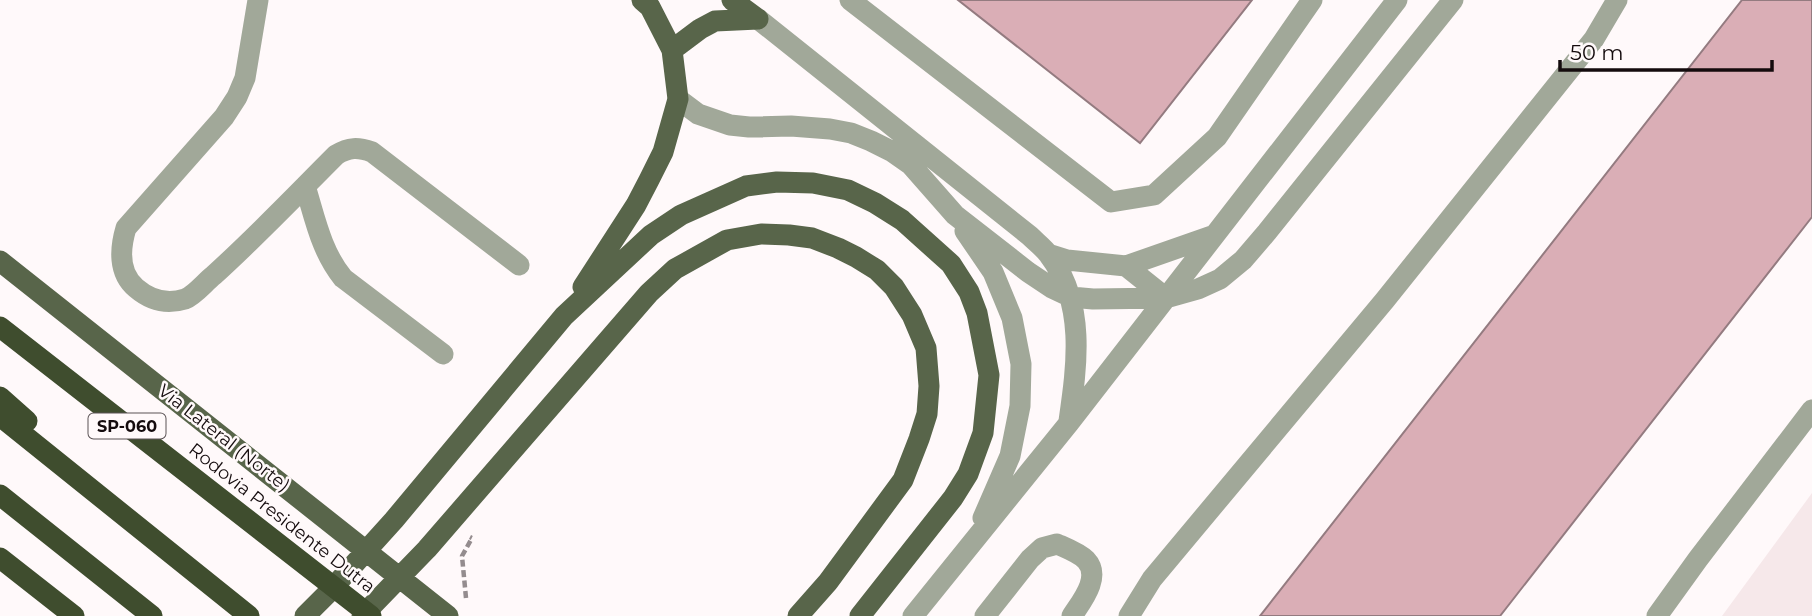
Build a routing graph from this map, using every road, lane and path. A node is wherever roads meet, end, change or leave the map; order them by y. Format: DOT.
graph roads {
  1 [pos="243,0"];
  2 [pos="642,0"];
  3 [pos="732,0"];
  4 [pos="850,0"];
  5 [pos="1312,0"];
  6 [pos="1397,0"];
  7 [pos="1452,0"];
  8 [pos="1617,0"];
  9 [pos="256,10"];
  10 [pos="758,19"];
  11 [pos="672,50"];
  12 [pos="678,99"];
  13 [pos="305,186"];
  14 [pos="955,215"];
  15 [pos="1214,235"];
  16 [pos="1048,254"];
  17 [pos="0,261"];
  18 [pos="519,265"];
  19 [pos="1126,266"];
  20 [pos="1071,297"];
  21 [pos="1166,298"];
  22 [pos="564,316"];
  23 [pos="0,327"];
  24 [pos="443,354"];
  25 [pos="0,397"];
  26 [pos="1812,410"];
  27 [pos="0,416"];
  28 [pos="1069,423"];
  29 [pos="0,495"];
  30 [pos="471,540"];
  31 [pos="971,546"];
  32 [pos="0,558"];
  33 [pos="191,571"];
  34 [pos="457,610"];
  35 [pos="74,616"];
  36 [pos="152,616"];
  37 [pos="249,616"];
  38 [pos="305,616"];
  39 [pos="362,616"];
  40 [pos="370,616"];
  41 [pos="798,616"];
  42 [pos="860,616"];
  43 [pos="913,616"];
  44 [pos="985,616"];
  45 [pos="1072,616"];
  46 [pos="1129,616"];
  47 [pos="1657,616"];
  1 -- 9 [label="lane"];
  2 -- 11 [label="main road"];
  3 -- 10 [label="main road"];
  4 -- 5 [label="lane"];
  6 -- 15 [label="lane"];
  7 -- 21 [label="lane"];
  8 -- 46 [label="lane"];
  9 -- 13 [label="lane"];
  10 -- 11 [label="main road"];
  10 -- 16 [label="lane"];
  11 -- 12 [label="main road"];
  12 -- 14 [label="lane"];
  12 -- 22 [label="main road"];
  13 -- 18 [label="lane"];
  13 -- 24 [label="lane"];
  14 -- 20 [label="lane"];
  14 -- 31 [label="lane"];
  15 -- 19 [label="lane"];
  15 -- 21 [label="lane"];
  16 -- 19 [label="lane"];
  16 -- 20 [label="lane"];
  17 -- 34 [label="main road, Via Lateral (Norte)"];
  19 -- 21 [label="lane"];
  20 -- 21 [label="lane"];
  20 -- 28 [label="lane"];
  21 -- 28 [label="lane"];
  22 -- 38 [label="main road"];
  22 -- 42 [label="main road"];
  23 -- 40 [label="highway, Rodovia Presidente Dutra / SP-060"];
  25 -- 33 [label="highway"];
  26 -- 47 [label="lane"];
  27 -- 33 [label="highway"];
  28 -- 31 [label="lane"];
  29 -- 36 [label="highway"];
  30 -- 34 [label="path"];
  31 -- 43 [label="lane"];
  32 -- 35 [label="highway"];
  33 -- 37 [label="highway"];
  39 -- 41 [label="main road"];
  44 -- 45 [label="lane"];
}
